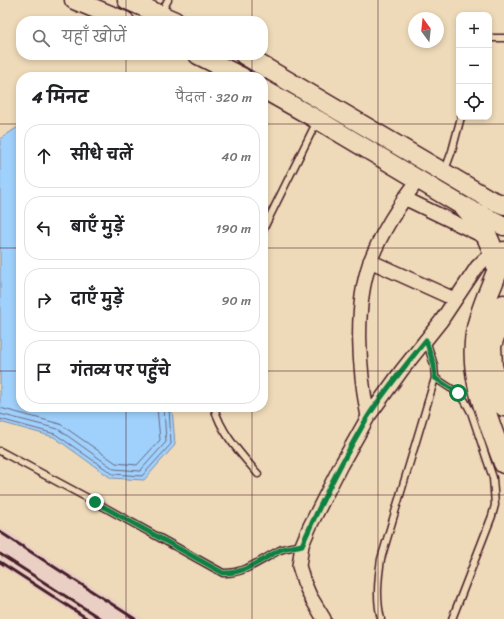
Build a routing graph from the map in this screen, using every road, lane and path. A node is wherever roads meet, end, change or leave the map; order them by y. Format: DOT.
graph roads {
  1 [pos="74,0"];
  2 [pos="134,2"];
  3 [pos="165,14"];
  4 [pos="113,16"];
  5 [pos="492,38"];
  6 [pos="504,38"];
  7 [pos="208,60"];
  8 [pos="253,60"];
  9 [pos="232,72"];
  10 [pos="268,92"];
  11 [pos="318,120"];
  12 [pos="460,120"];
  13 [pos="444,172"];
  14 [pos="418,180"];
  15 [pos="404,198"];
  16 [pos="504,205"];
  17 [pos="466,208"];
  18 [pos="268,220"];
  19 [pos="504,226"];
  20 [pos="496,254"];
  21 [pos="370,261"];
  22 [pos="454,299"];
  23 [pos="504,306"];
  24 [pos="426,340"];
  25 [pos="435,378"];
  26 [pos="504,406"];
  27 [pos="215,412"];
  28 [pos="368,417"];
  29 [pos="0,451"];
  30 [pos="504,463"];
  31 [pos="258,474"];
  32 [pos="302,545"];
  33 [pos="324,619"];
  34 [pos="381,619"];
  35 [pos="452,619"];
  1 -- 4 [label="main road"];
  2 -- 3 [label="main road"];
  5 -- 6 [label="lane"];
  7 -- 9 [label="main road"];
  8 -- 13 [label="main road"];
  10 -- 11 [label="main road"];
  11 -- 14 [label="main road"];
  11 -- 18 [label="lane"];
  12 -- 13 [label="lane"];
  13 -- 16 [label="main road"];
  14 -- 15 [label="street"];
  14 -- 17 [label="main road"];
  15 -- 20 [label="street"];
  15 -- 21 [label="street"];
  17 -- 19 [label="main road"];
  17 -- 20 [label="main road"];
  20 -- 22 [label="street"];
  20 -- 30 [label="main road"];
  21 -- 22 [label="street"];
  21 -- 28 [label="street"];
  22 -- 24 [label="street"];
  23 -- 26 [label="main road"];
  24 -- 25 [label="lane"];
  24 -- 28 [label="street"];
  25 -- 34 [label="lane"];
  25 -- 35 [label="lane"];
  27 -- 31 [label="lane"];
  28 -- 32 [label="street"];
  29 -- 32 [label="lane"];
  32 -- 33 [label="street"];
}
